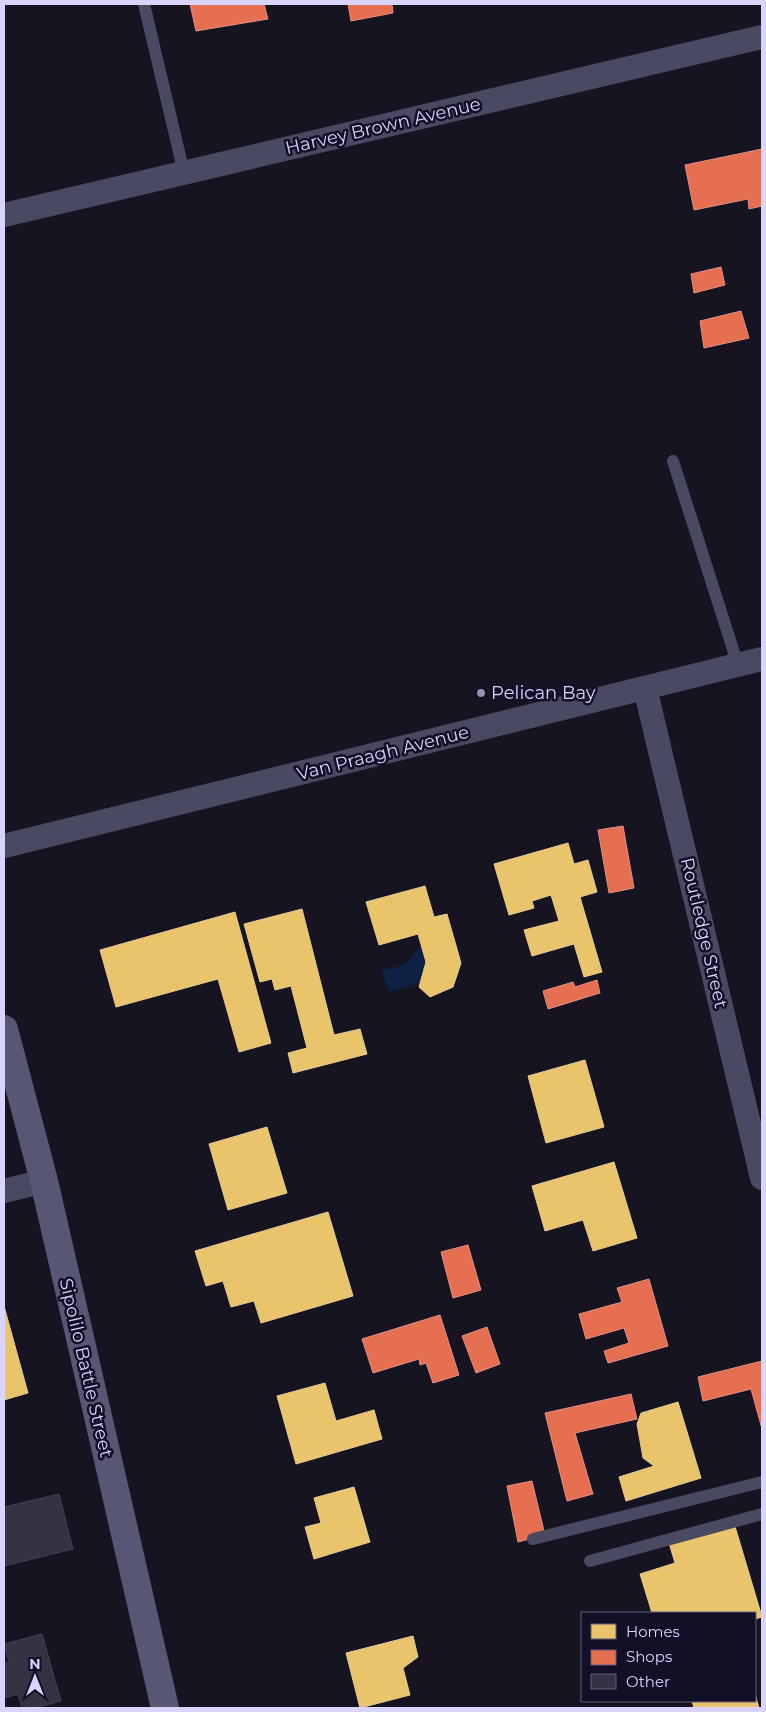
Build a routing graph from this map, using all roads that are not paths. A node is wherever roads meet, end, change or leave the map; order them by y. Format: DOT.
graph roads {
  1 [pos="144,4"];
  2 [pos="762,37"];
  3 [pos="184,173"];
  4 [pos="4,215"];
  5 [pos="673,461"];
  6 [pos="762,659"];
  7 [pos="738,665"];
  8 [pos="645,688"];
  9 [pos="4,846"];
  10 [pos="4,1029"];
  11 [pos="762,1178"];
  12 [pos="44,1181"];
  13 [pos="4,1191"];
  14 [pos="762,1482"];
  15 [pos="762,1514"];
  16 [pos="533,1539"];
  17 [pos="590,1561"];
  18 [pos="165,1708"];
  1 -- 3 [label="lane"];
  2 -- 3 [label="street, Harvey Brown Avenue"];
  3 -- 4 [label="street, Harvey Brown Avenue"];
  5 -- 7 [label="lane"];
  6 -- 7 [label="street, Van Praagh Avenue"];
  7 -- 8 [label="street, Van Praagh Avenue"];
  8 -- 9 [label="street, Van Praagh Avenue"];
  8 -- 11 [label="street, Routledge Street"];
  10 -- 12 [label="main road, Sipolilo Battle Street"];
  12 -- 13 [label="street"];
  12 -- 18 [label="main road, Sipolilo Battle Street"];
  14 -- 16 [label="lane"];
  15 -- 17 [label="lane"];
}
